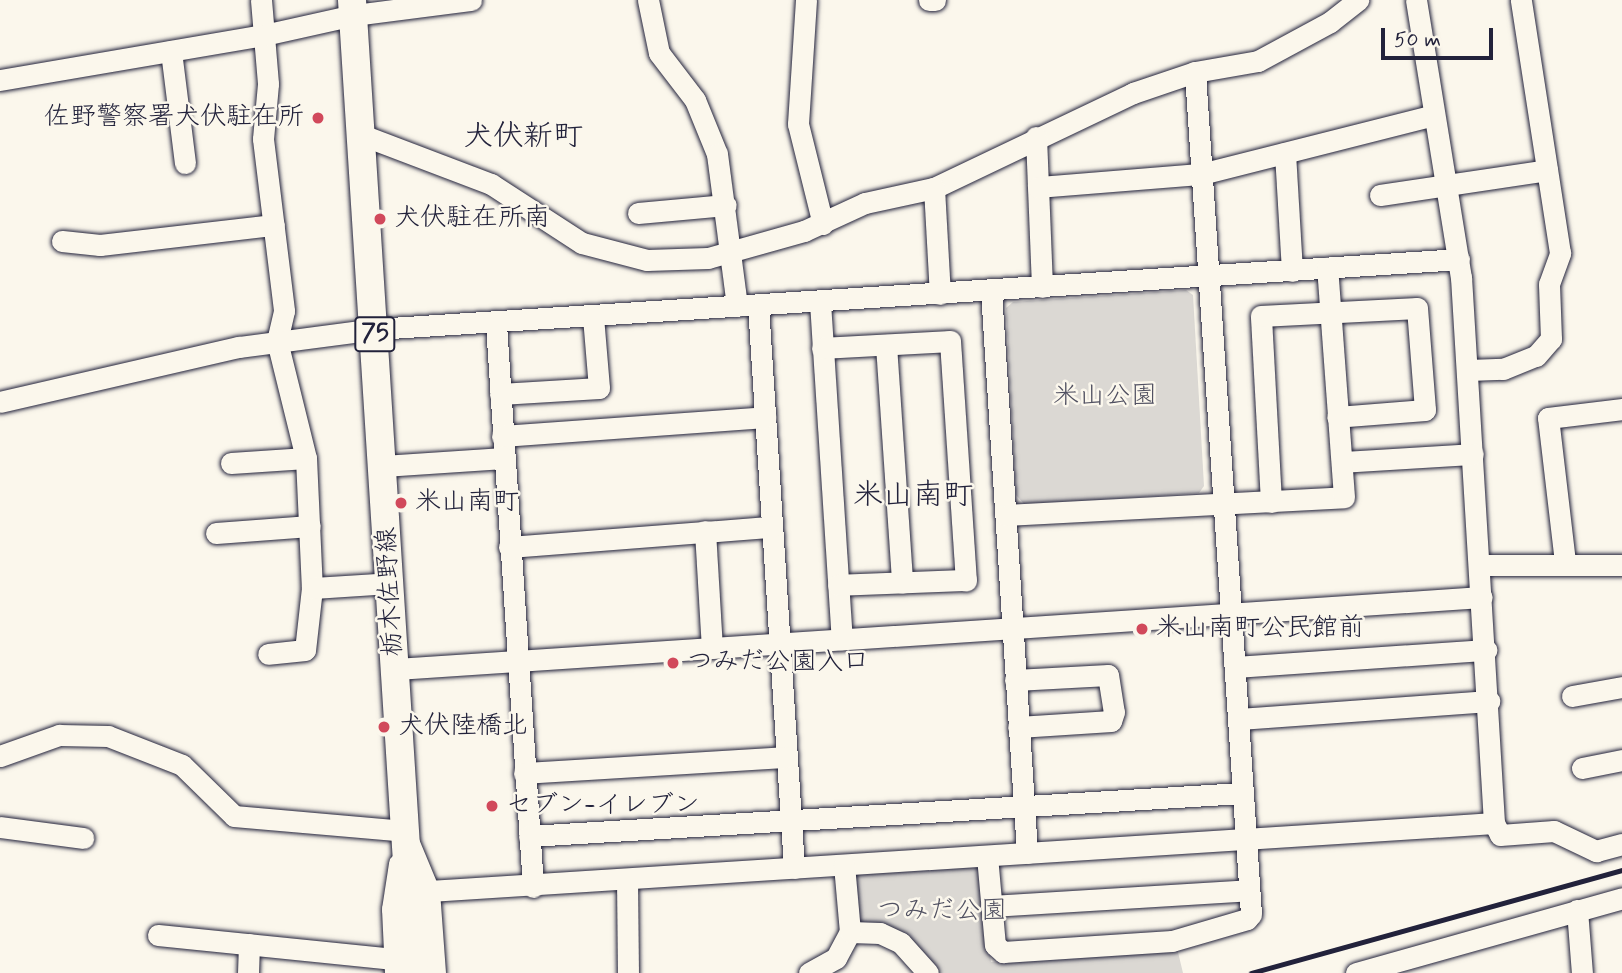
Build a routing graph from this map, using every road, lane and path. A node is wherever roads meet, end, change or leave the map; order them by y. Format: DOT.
graph roads {
  1 [pos="261,0"];
  2 [pos="471,0"];
  3 [pos="648,0"];
  4 [pos="806,0"];
  5 [pos="929,0"];
  6 [pos="935,0"];
  7 [pos="1358,0"];
  8 [pos="1416,0"];
  9 [pos="1521,0"];
  10 [pos="353,7"];
  11 [pos="264,35"];
  12 [pos="171,51"];
  13 [pos="1195,72"];
  14 [pos="0,80"];
  15 [pos="1434,115"];
  16 [pos="362,135"];
  17 [pos="1036,138"];
  18 [pos="1285,153"];
  19 [pos="185,163"];
  20 [pos="1547,170"];
  21 [pos="1201,174"];
  22 [pos="1038,187"];
  23 [pos="1448,187"];
  24 [pos="934,188"];
  25 [pos="1380,195"];
  26 [pos="726,205"];
  27 [pos="638,213"];
  28 [pos="823,224"];
  29 [pos="274,225"];
  30 [pos="62,242"];
  31 [pos="733,250"];
  32 [pos="1459,259"];
  33 [pos="1327,268"];
  34 [pos="1292,271"];
  35 [pos="1209,276"];
  36 [pos="1042,287"];
  37 [pos="991,291"];
  38 [pos="940,294"];
  39 [pos="820,302"];
  40 [pos="748,306"];
  41 [pos="1330,313"];
  42 [pos="593,317"];
  43 [pos="496,324"];
  44 [pos="375,329"];
  45 [pos="277,341"];
  46 [pos="886,345"];
  47 [pos="822,348"];
  48 [pos="1468,370"];
  49 [pos="500,394"];
  50 [pos="0,402"];
  51 [pos="1622,409"];
  52 [pos="1337,416"];
  53 [pos="765,417"];
  54 [pos="502,436"];
  55 [pos="1473,454"];
  56 [pos="306,458"];
  57 [pos="504,458"];
  58 [pos="231,463"];
  59 [pos="1342,463"];
  60 [pos="383,466"];
  61 [pos="1271,502"];
  62 [pos="1221,503"];
  63 [pos="1006,515"];
  64 [pos="310,526"];
  65 [pos="771,527"];
  66 [pos="705,531"];
  67 [pos="216,533"];
  68 [pos="509,547"];
  69 [pos="1565,562"];
  70 [pos="1479,565"];
  71 [pos="1622,565"];
  72 [pos="902,582"];
  73 [pos="391,583"];
  74 [pos="838,585"];
  75 [pos="312,588"];
  76 [pos="1482,597"];
  77 [pos="1231,613"];
  78 [pos="1012,627"];
  79 [pos="842,639"];
  80 [pos="780,643"];
  81 [pos="712,648"];
  82 [pos="1486,650"];
  83 [pos="268,654"];
  84 [pos="517,661"];
  85 [pos="1235,667"];
  86 [pos="396,668"];
  87 [pos="1015,680"];
  88 [pos="1622,687"];
  89 [pos="1572,696"];
  90 [pos="1489,701"];
  91 [pos="1239,719"];
  92 [pos="1018,727"];
  93 [pos="0,756"];
  94 [pos="786,757"];
  95 [pos="1622,760"];
  96 [pos="1582,768"];
  97 [pos="524,773"];
  98 [pos="1242,793"];
  99 [pos="1024,806"];
  100 [pos="790,819"];
  101 [pos="1494,823"];
  102 [pos="0,827"];
  103 [pos="404,831"];
  104 [pos="529,836"];
  105 [pos="83,838"];
  106 [pos="1245,839"];
  107 [pos="1622,844"];
  108 [pos="1027,853"];
  109 [pos="987,856"];
  110 [pos="844,865"];
  111 [pos="794,868"];
  112 [pos="627,879"];
  113 [pos="533,887"];
  114 [pos="1250,890"];
  115 [pos="429,891"];
  116 [pos="1622,898"];
  117 [pos="991,906"];
  118 [pos="1577,911"];
  119 [pos="850,932"];
  120 [pos="158,934"];
  121 [pos="249,944"];
  122 [pos="837,965"];
  123 [pos="401,968"];
  124 [pos="248,973"];
  125 [pos="435,973"];
  126 [pos="628,973"];
  127 [pos="809,973"];
  128 [pos="928,973"];
  129 [pos="1356,973"];
  130 [pos="1582,973"];
  1 -- 11 [label="street"];
  2 -- 10 [label="street"];
  3 -- 26 [label="street"];
  4 -- 28 [label="street"];
  5 -- 6 [label="street"];
  7 -- 13 [label="street"];
  8 -- 15 [label="street"];
  9 -- 20 [label="street"];
  10 -- 11 [label="street"];
  10 -- 16 [label="main road, 栃木佐野線 / 75"];
  11 -- 12 [label="street"];
  11 -- 29 [label="street"];
  12 -- 14 [label="street"];
  12 -- 19 [label="street"];
  13 -- 17 [label="street"];
  13 -- 21 [label="street"];
  15 -- 18 [label="street"];
  15 -- 23 [label="street"];
  16 -- 31 [label="street"];
  16 -- 44 [label="main road, 栃木佐野線 / 75"];
  17 -- 22 [label="street"];
  17 -- 24 [label="street"];
  18 -- 21 [label="street"];
  18 -- 34 [label="street"];
  20 -- 23 [label="street"];
  20 -- 48 [label="street"];
  21 -- 22 [label="street"];
  21 -- 35 [label="street"];
  22 -- 36 [label="street"];
  23 -- 25 [label="street"];
  23 -- 32 [label="street"];
  24 -- 28 [label="street"];
  24 -- 38 [label="street"];
  26 -- 27 [label="street"];
  26 -- 31 [label="street"];
  28 -- 31 [label="street"];
  29 -- 30 [label="street"];
  29 -- 45 [label="street"];
  31 -- 40 [label="street"];
  32 -- 33 [label="street"];
  32 -- 48 [label="street"];
  33 -- 34 [label="street"];
  33 -- 41 [label="street"];
  34 -- 35 [label="street"];
  35 -- 36 [label="street"];
  35 -- 62 [label="street"];
  36 -- 37 [label="street"];
  37 -- 38 [label="street"];
  37 -- 63 [label="street"];
  38 -- 39 [label="street"];
  39 -- 40 [label="street"];
  39 -- 47 [label="street"];
  40 -- 42 [label="street"];
  40 -- 53 [label="street"];
  41 -- 52 [label="street"];
  41 -- 52 [label="street"];
  41 -- 61 [label="street"];
  42 -- 43 [label="street"];
  42 -- 49 [label="street"];
  43 -- 44 [label="street"];
  43 -- 49 [label="street"];
  44 -- 45 [label="street"];
  44 -- 60 [label="main road, 栃木佐野線 / 75"];
  45 -- 50 [label="street"];
  45 -- 56 [label="street"];
  46 -- 47 [label="street"];
  46 -- 72 [label="street"];
  46 -- 72 [label="street"];
  47 -- 74 [label="street"];
  48 -- 55 [label="street"];
  49 -- 54 [label="street"];
  51 -- 69 [label="street"];
  52 -- 59 [label="street"];
  53 -- 54 [label="street"];
  53 -- 65 [label="street"];
  54 -- 57 [label="street"];
  55 -- 59 [label="street"];
  55 -- 70 [label="street"];
  56 -- 58 [label="street"];
  56 -- 64 [label="street"];
  57 -- 60 [label="street"];
  57 -- 68 [label="street"];
  59 -- 61 [label="street"];
  60 -- 73 [label="main road, 栃木佐野線 / 75"];
  61 -- 62 [label="street"];
  62 -- 63 [label="street"];
  62 -- 77 [label="street"];
  63 -- 78 [label="street"];
  64 -- 67 [label="street"];
  64 -- 75 [label="street"];
  65 -- 66 [label="street"];
  65 -- 80 [label="street"];
  66 -- 68 [label="street"];
  66 -- 81 [label="street"];
  68 -- 84 [label="street"];
  69 -- 70 [label="street"];
  69 -- 71 [label="street"];
  70 -- 76 [label="street"];
  72 -- 74 [label="street"];
  73 -- 75 [label="street"];
  73 -- 86 [label="main road, 栃木佐野線 / 75"];
  74 -- 79 [label="street"];
  75 -- 83 [label="street"];
  76 -- 77 [label="street"];
  76 -- 82 [label="street"];
  77 -- 78 [label="street"];
  77 -- 85 [label="street"];
  78 -- 79 [label="street"];
  78 -- 87 [label="street"];
  79 -- 80 [label="street"];
  80 -- 81 [label="street"];
  80 -- 94 [label="street"];
  81 -- 84 [label="street"];
  82 -- 85 [label="street"];
  82 -- 90 [label="street"];
  84 -- 86 [label="street"];
  84 -- 97 [label="street"];
  85 -- 91 [label="street"];
  86 -- 103 [label="main road, 栃木佐野線 / 75"];
  87 -- 92 [label="street"];
  87 -- 92 [label="street"];
  88 -- 89 [label="street"];
  90 -- 91 [label="street"];
  90 -- 101 [label="street"];
  91 -- 98 [label="street"];
  92 -- 99 [label="street"];
  93 -- 103 [label="street"];
  94 -- 97 [label="street"];
  94 -- 100 [label="street"];
  95 -- 96 [label="street"];
  97 -- 104 [label="street"];
  98 -- 99 [label="street"];
  98 -- 106 [label="street"];
  99 -- 100 [label="street"];
  99 -- 108 [label="street"];
  100 -- 104 [label="street"];
  100 -- 111 [label="street"];
  101 -- 106 [label="street"];
  101 -- 107 [label="street"];
  102 -- 105 [label="street"];
  103 -- 115 [label="street"];
  103 -- 123 [label="street"];
  103 -- 123 [label="main road, 栃木佐野線 / 75"];
  104 -- 113 [label="street"];
  106 -- 108 [label="street"];
  106 -- 114 [label="street"];
  108 -- 109 [label="street"];
  109 -- 110 [label="street"];
  109 -- 117 [label="street"];
  110 -- 111 [label="street"];
  110 -- 119 [label="street"];
  111 -- 112 [label="street"];
  112 -- 113 [label="street"];
  112 -- 126 [label="street"];
  113 -- 115 [label="street"];
  114 -- 117 [label="street"];
  114 -- 117 [label="street"];
  115 -- 125 [label="street"];
  116 -- 118 [label="street"];
  118 -- 129 [label="street"];
  118 -- 130 [label="street"];
  119 -- 122 [label="street"];
  119 -- 128 [label="street"];
  120 -- 121 [label="street"];
  121 -- 123 [label="street"];
  121 -- 124 [label="street"];
  122 -- 127 [label="street"];
}
